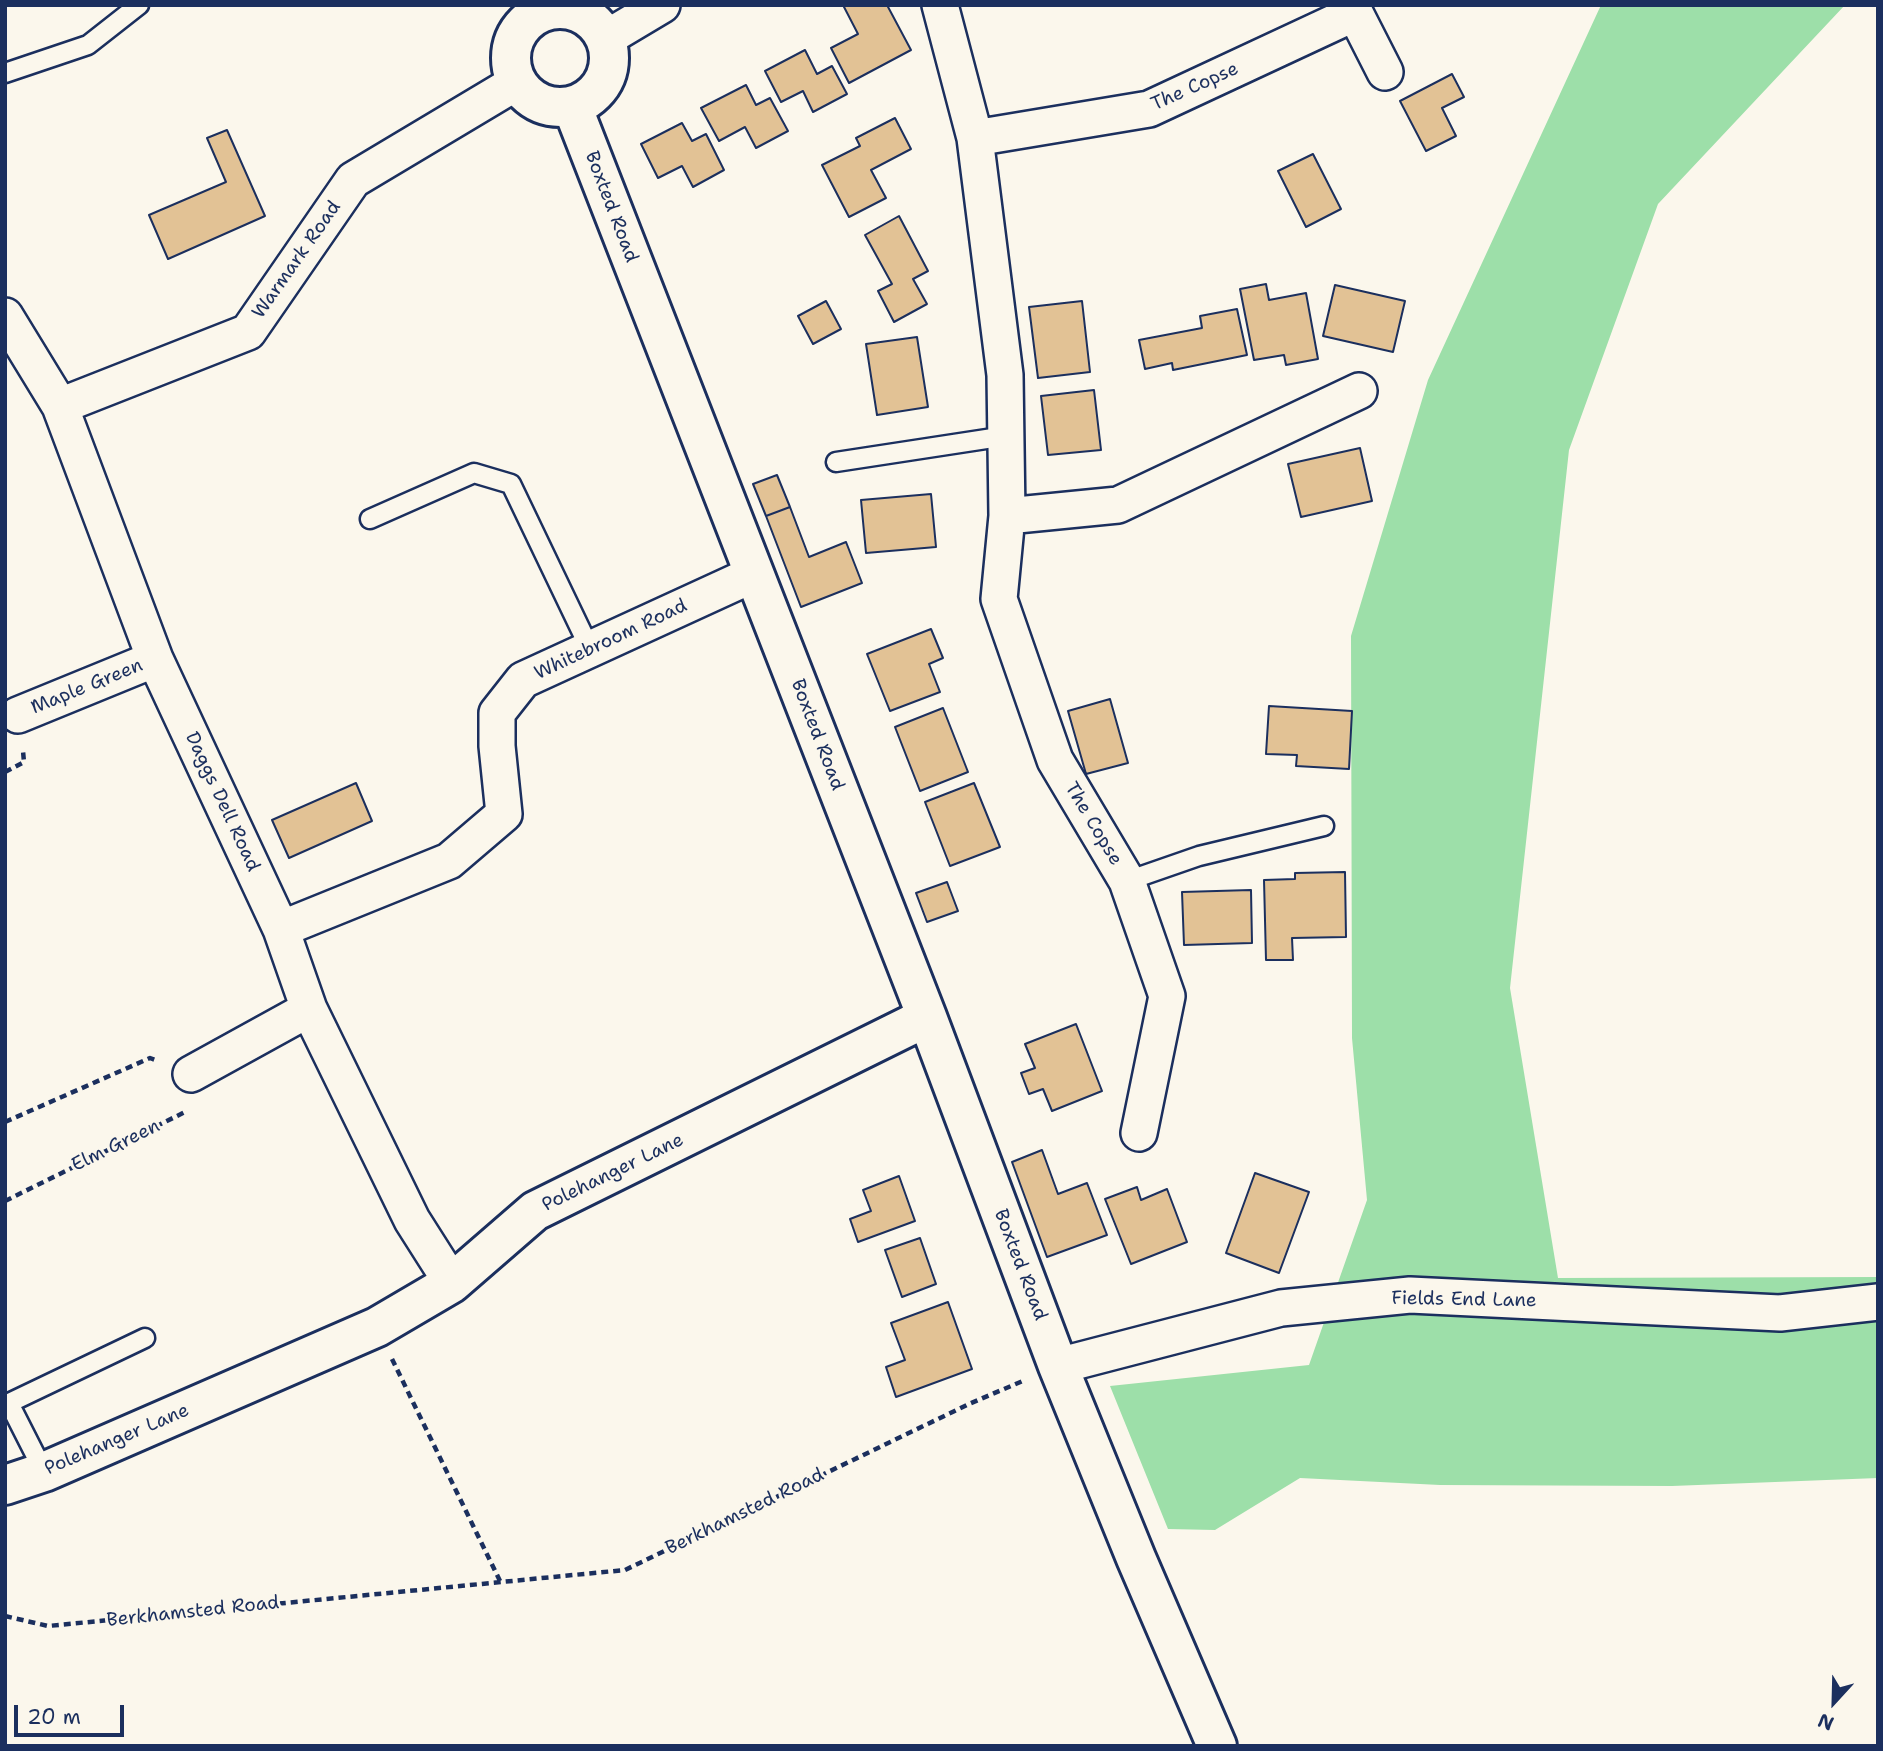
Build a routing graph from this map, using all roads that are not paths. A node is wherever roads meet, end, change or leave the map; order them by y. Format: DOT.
graph roads {
  1 [pos="139,5"];
  2 [pos="662,5"];
  3 [pos="940,5"];
  4 [pos="1353,9"];
  5 [pos="521,13"];
  6 [pos="605,39"];
  7 [pos="1385,72"];
  8 [pos="5,73"];
  9 [pos="517,82"];
  10 [pos="572,106"];
  11 [pos="975,138"];
  12 [pos="5,316"];
  13 [pos="1359,391"];
  14 [pos="60,406"];
  15 [pos="1006,436"];
  16 [pos="836,462"];
  17 [pos="1007,516"];
  18 [pos="370,519"];
  19 [pos="754,574"];
  20 [pos="590,649"];
  21 [pos="155,659"];
  22 [pos="18,715"];
  23 [pos="1324,825"];
  24 [pos="1127,881"];
  25 [pos="281,929"];
  26 [pos="309,1009"];
  27 [pos="927,1017"];
  28 [pos="191,1074"];
  29 [pos="1139,1133"];
  30 [pos="452,1283"];
  31 [pos="1878,1302"];
  32 [pos="145,1338"];
  33 [pos="1058,1366"];
  34 [pos="44,1472"];
  35 [pos="5,1485"];
  36 [pos="1217,1746"];
  1 -- 8 [label="lane"];
  2 -- 6 [label="street"];
  3 -- 11 [label="street, The Copse"];
  4 -- 7 [label="street"];
  4 -- 11 [label="street, The Copse"];
  5 -- 6 [label="street"];
  5 -- 9 [label="street"];
  6 -- 10 [label="street"];
  9 -- 10 [label="street"];
  9 -- 14 [label="street, Warmark Road"];
  10 -- 19 [label="street, Boxted Road"];
  11 -- 15 [label="street, The Copse"];
  12 -- 14 [label="street, Daggs Dell Road"];
  13 -- 17 [label="street"];
  14 -- 21 [label="street, Daggs Dell Road"];
  15 -- 16 [label="lane"];
  15 -- 17 [label="street, The Copse"];
  17 -- 24 [label="street, The Copse"];
  18 -- 20 [label="lane"];
  19 -- 20 [label="street, Whitebroom Road"];
  19 -- 27 [label="street, Boxted Road"];
  20 -- 25 [label="street, Whitebroom Road"];
  21 -- 22 [label="street, Maple Green"];
  21 -- 25 [label="street, Daggs Dell Road"];
  23 -- 24 [label="lane"];
  24 -- 29 [label="street, The Copse"];
  25 -- 26 [label="street, Daggs Dell Road"];
  26 -- 28 [label="street"];
  26 -- 30 [label="street, Daggs Dell Road"];
  27 -- 30 [label="street, Polehanger Lane"];
  27 -- 33 [label="street, Boxted Road"];
  30 -- 34 [label="street, Polehanger Lane"];
  31 -- 33 [label="street, Fields End Lane"];
  32 -- 34 [label="lane"];
  33 -- 36 [label="street"];
  34 -- 35 [label="street, Polehanger Lane"];
}
